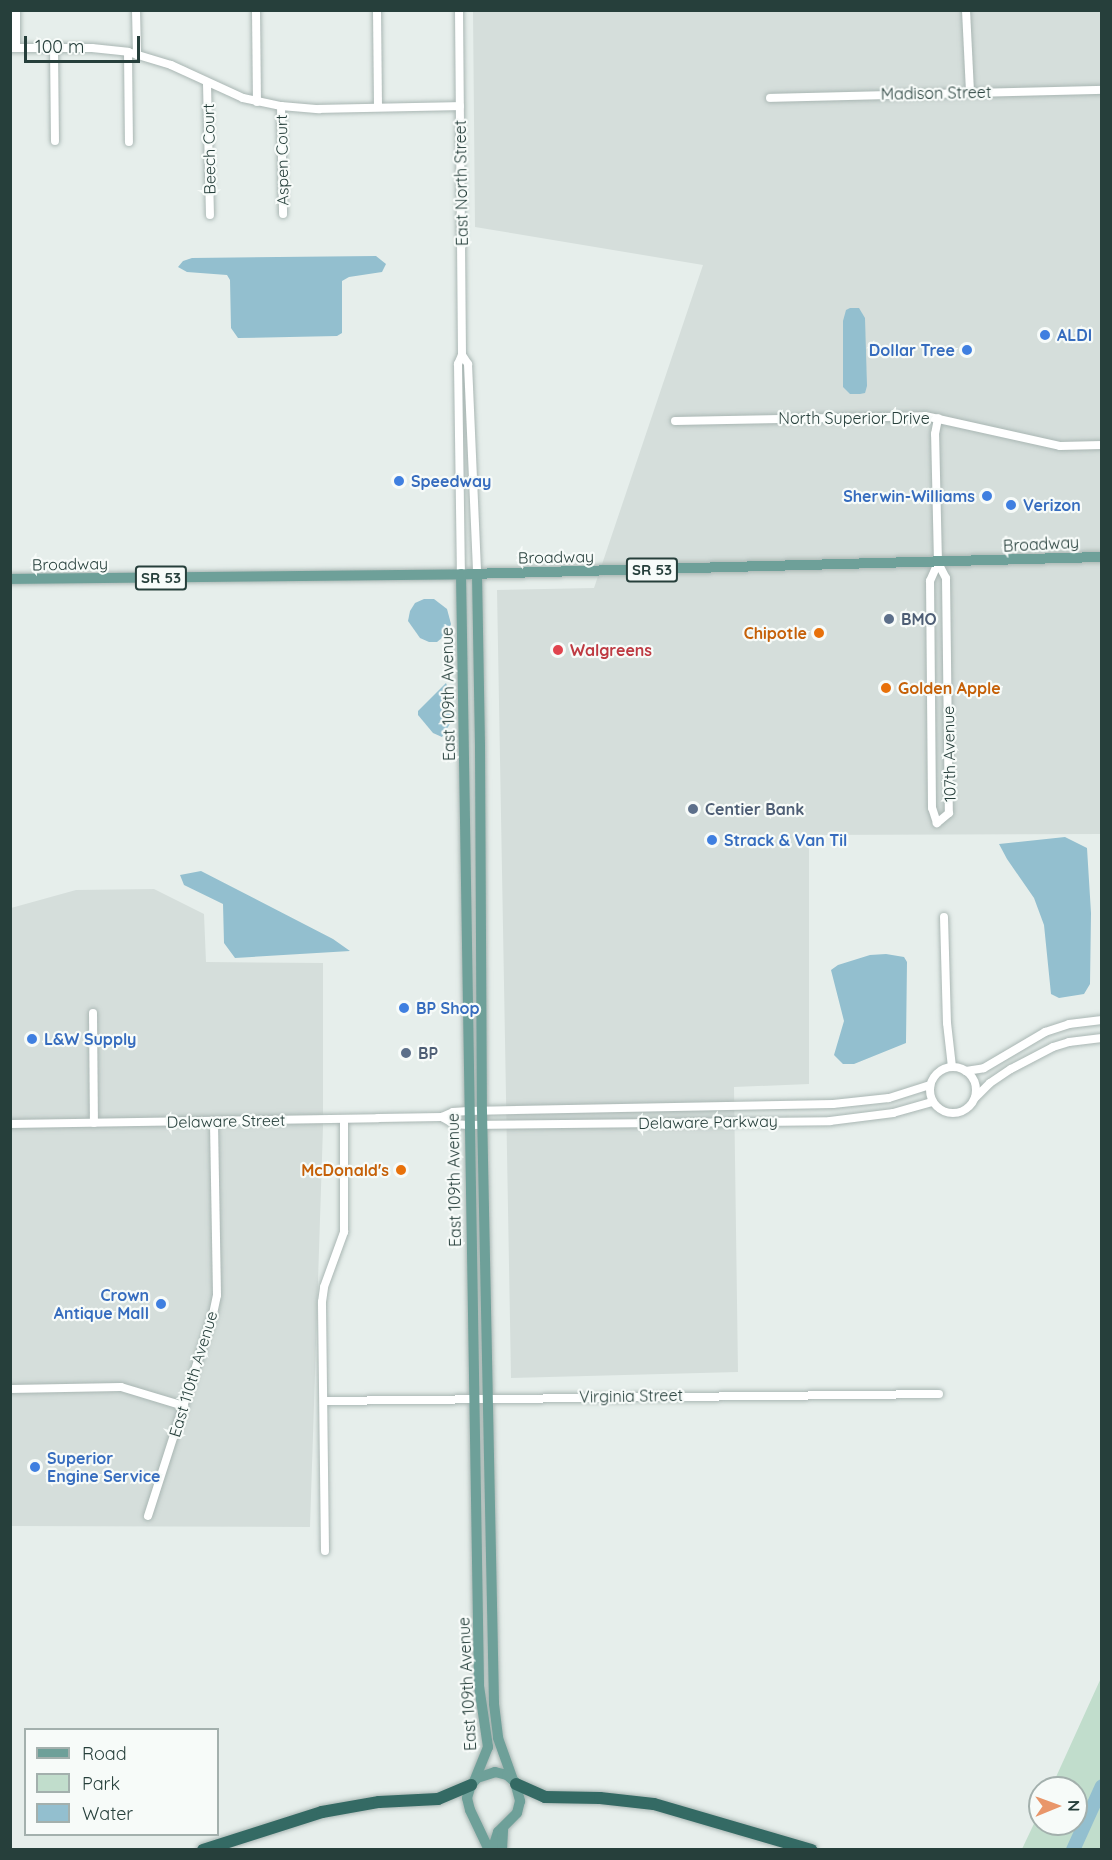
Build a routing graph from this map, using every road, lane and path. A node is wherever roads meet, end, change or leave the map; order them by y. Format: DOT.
graph roads {
  1 [pos="16,10"];
  2 [pos="136,10"];
  3 [pos="256,10"];
  4 [pos="377,10"];
  5 [pos="459,10"];
  6 [pos="966,10"];
  7 [pos="54,47"];
  8 [pos="13,48"];
  9 [pos="128,52"];
  10 [pos="137,55"];
  11 [pos="207,84"];
  12 [pos="1101,90"];
  13 [pos="970,92"];
  14 [pos="770,98"];
  15 [pos="257,102"];
  16 [pos="281,106"];
  17 [pos="460,106"];
  18 [pos="378,107"];
  19 [pos="55,141"];
  20 [pos="129,142"];
  21 [pos="283,214"];
  22 [pos="210,215"];
  23 [pos="462,354"];
  24 [pos="938,418"];
  25 [pos="675,421"];
  26 [pos="1101,445"];
  27 [pos="1101,556"];
  28 [pos="938,563"];
  29 [pos="461,574"];
  30 [pos="477,574"];
  31 [pos="10,579"];
  32 [pos="944,917"];
  33 [pos="93,1013"];
  34 [pos="1101,1020"];
  35 [pos="1101,1038"];
  36 [pos="952,1067"];
  37 [pos="966,1071"];
  38 [pos="930,1085"];
  39 [pos="975,1098"];
  40 [pos="932,1102"];
  41 [pos="468,1111"];
  42 [pos="482,1111"];
  43 [pos="441,1117"];
  44 [pos="344,1119"];
  45 [pos="214,1121"];
  46 [pos="94,1123"];
  47 [pos="10,1124"];
  48 [pos="468,1125"];
  49 [pos="482,1125"];
  50 [pos="10,1389"];
  51 [pos="939,1394"];
  52 [pos="473,1398"];
  53 [pos="489,1398"];
  54 [pos="324,1401"];
  55 [pos="184,1406"];
  56 [pos="148,1516"];
  57 [pos="325,1551"];
  58 [pos="515,1782"];
  59 [pos="473,1783"];
  60 [pos="508,1822"];
  61 [pos="203,1850"];
  62 [pos="491,1850"];
  63 [pos="502,1850"];
  64 [pos="811,1850"];
  1 -- 8 [label="street"];
  2 -- 10 [label="street"];
  3 -- 15 [label="street"];
  4 -- 18 [label="street"];
  5 -- 17 [label="street, East North Street"];
  6 -- 13 [label="street"];
  7 -- 8 [label="street"];
  7 -- 9 [label="street"];
  7 -- 19 [label="street"];
  9 -- 10 [label="street"];
  9 -- 20 [label="street"];
  10 -- 11 [label="street"];
  11 -- 15 [label="street"];
  11 -- 22 [label="street, Beech Court"];
  12 -- 13 [label="street, Madison Street"];
  13 -- 14 [label="street, Madison Street"];
  15 -- 16 [label="street"];
  16 -- 18 [label="street"];
  16 -- 21 [label="street, Aspen Court"];
  17 -- 18 [label="street"];
  17 -- 23 [label="street, East North Street"];
  23 -- 29 [label="street, East North Street"];
  23 -- 30 [label="street, East North Street"];
  24 -- 25 [label="street, North Superior Drive"];
  24 -- 26 [label="street, North Superior Drive"];
  24 -- 28 [label="street, 107th Avenue"];
  27 -- 28 [label="main road, Broadway / SR 53"];
  28 -- 28 [label="street, 107th Avenue"];
  28 -- 30 [label="main road, Broadway / SR 53"];
  29 -- 30 [label="main road, Broadway / SR 53"];
  29 -- 31 [label="main road, Broadway / SR 53"];
  29 -- 41 [label="main road, East 109th Avenue"];
  30 -- 42 [label="main road, East 109th Avenue"];
  32 -- 36 [label="street"];
  33 -- 46 [label="street"];
  34 -- 37 [label="street"];
  35 -- 39 [label="street"];
  36 -- 37 [label="street"];
  36 -- 38 [label="street"];
  37 -- 39 [label="street"];
  38 -- 40 [label="street"];
  38 -- 42 [label="street, Delaware Parkway"];
  39 -- 40 [label="street"];
  40 -- 49 [label="street, Delaware Parkway"];
  41 -- 42 [label="street, Delaware Street"];
  41 -- 43 [label="street, Delaware Street"];
  41 -- 48 [label="main road, East 109th Avenue"];
  42 -- 49 [label="main road, East 109th Avenue"];
  43 -- 44 [label="street, Delaware Street"];
  43 -- 48 [label="street, Delaware Street"];
  44 -- 45 [label="street, Delaware Street"];
  44 -- 54 [label="street"];
  45 -- 46 [label="street, Delaware Street"];
  45 -- 55 [label="street, East 110th Avenue"];
  46 -- 47 [label="street, Delaware Street"];
  48 -- 49 [label="street, Delaware Street"];
  48 -- 52 [label="main road, East 109th Avenue"];
  49 -- 53 [label="main road, East 109th Avenue"];
  50 -- 55 [label="street"];
  51 -- 53 [label="street, Virginia Street"];
  52 -- 53 [label="street, Virginia Street"];
  52 -- 54 [label="street, Virginia Street"];
  52 -- 59 [label="main road, East 109th Avenue"];
  53 -- 58 [label="main road, East 109th Avenue"];
  54 -- 57 [label="street"];
  55 -- 56 [label="street, East 110th Avenue"];
  58 -- 59 [label="main road, East 109th Avenue"];
  58 -- 60 [label="main road, East 109th Avenue"];
  58 -- 64 [label="highway"];
  59 -- 61 [label="highway"];
  59 -- 62 [label="main road, East 109th Avenue"];
  60 -- 62 [label="main road, East 109th Avenue"];
  60 -- 63 [label="main road, East 109th Avenue"];
}
